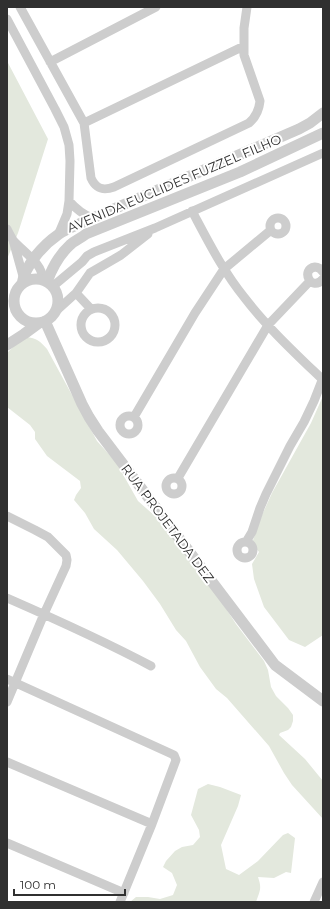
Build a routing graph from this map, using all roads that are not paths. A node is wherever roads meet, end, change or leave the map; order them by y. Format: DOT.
graph roads {
  1 [pos="20,7"];
  2 [pos="156,7"];
  3 [pos="247,7"];
  4 [pos="7,20"];
  5 [pos="244,46"];
  6 [pos="50,62"];
  7 [pos="323,113"];
  8 [pos="84,123"];
  9 [pos="323,133"];
  10 [pos="323,153"];
  11 [pos="69,201"];
  12 [pos="192,211"];
  13 [pos="92,218"];
  14 [pos="155,228"];
  15 [pos="7,229"];
  16 [pos="271,230"];
  17 [pos="60,233"];
  18 [pos="14,240"];
  19 [pos="33,260"];
  20 [pos="82,262"];
  21 [pos="224,269"];
  22 [pos="323,272"];
  23 [pos="90,273"];
  24 [pos="323,279"];
  25 [pos="22,280"];
  26 [pos="310,281"];
  27 [pos="47,283"];
  28 [pos="76,293"];
  29 [pos="14,299"];
  30 [pos="91,309"];
  31 [pos="7,311"];
  32 [pos="55,312"];
  33 [pos="42,322"];
  34 [pos="268,325"];
  35 [pos="7,345"];
  36 [pos="323,379"];
  37 [pos="134,417"];
  38 [pos="178,478"];
  39 [pos="7,516"];
  40 [pos="246,542"];
  41 [pos="7,598"];
  42 [pos="44,614"];
  43 [pos="151,666"];
  44 [pos="11,681"];
  45 [pos="323,701"];
  46 [pos="7,702"];
  47 [pos="7,762"];
  48 [pos="152,824"];
  49 [pos="7,843"];
  50 [pos="323,882"];
  51 [pos="124,893"];
  52 [pos="120,902"];
  53 [pos="314,902"];
  1 -- 6 [label="street"];
  2 -- 6 [label="street"];
  3 -- 5 [label="street"];
  4 -- 11 [label="street"];
  5 -- 8 [label="street"];
  5 -- 8 [label="street"];
  6 -- 8 [label="street"];
  7 -- 13 [label="street, AVENIDA EUCLIDES FUZZEL FILHO"];
  9 -- 27 [label="street, AVENIDA EUCLIDES FUZZEL FILHO"];
  10 -- 12 [label="street"];
  11 -- 13 [label="street"];
  11 -- 17 [label="street"];
  12 -- 14 [label="street"];
  12 -- 21 [label="street"];
  13 -- 17 [label="street, AVENIDA EUCLIDES FUZZEL FILHO"];
  14 -- 20 [label="street"];
  14 -- 23 [label="street"];
  15 -- 18 [label="street"];
  16 -- 21 [label="street"];
  17 -- 19 [label="street, AVENIDA EUCLIDES FUZZEL FILHO"];
  18 -- 19 [label="street"];
  18 -- 25 [label="street"];
  19 -- 25 [label="street, AVENIDA EUCLIDES FUZZEL FILHO"];
  19 -- 27 [label="street"];
  20 -- 23 [label="street"];
  20 -- 27 [label="street"];
  21 -- 34 [label="street"];
  21 -- 37 [label="street"];
  22 -- 26 [label="street"];
  23 -- 28 [label="street"];
  24 -- 26 [label="street"];
  25 -- 27 [label="street"];
  25 -- 29 [label="street"];
  26 -- 34 [label="street"];
  27 -- 32 [label="street"];
  28 -- 30 [label="street"];
  28 -- 32 [label="street"];
  29 -- 31 [label="street"];
  29 -- 33 [label="street"];
  32 -- 33 [label="street"];
  33 -- 35 [label="street"];
  33 -- 45 [label="street, RUA PROJETADA DEZ"];
  34 -- 36 [label="street"];
  34 -- 38 [label="street"];
  36 -- 40 [label="street"];
  39 -- 42 [label="street"];
  41 -- 42 [label="street"];
  42 -- 43 [label="street"];
  42 -- 44 [label="street"];
  44 -- 46 [label="street"];
  44 -- 48 [label="street"];
  47 -- 48 [label="street"];
  48 -- 51 [label="street"];
  49 -- 51 [label="street"];
  50 -- 53 [label="street"];
  51 -- 52 [label="street"];
}
